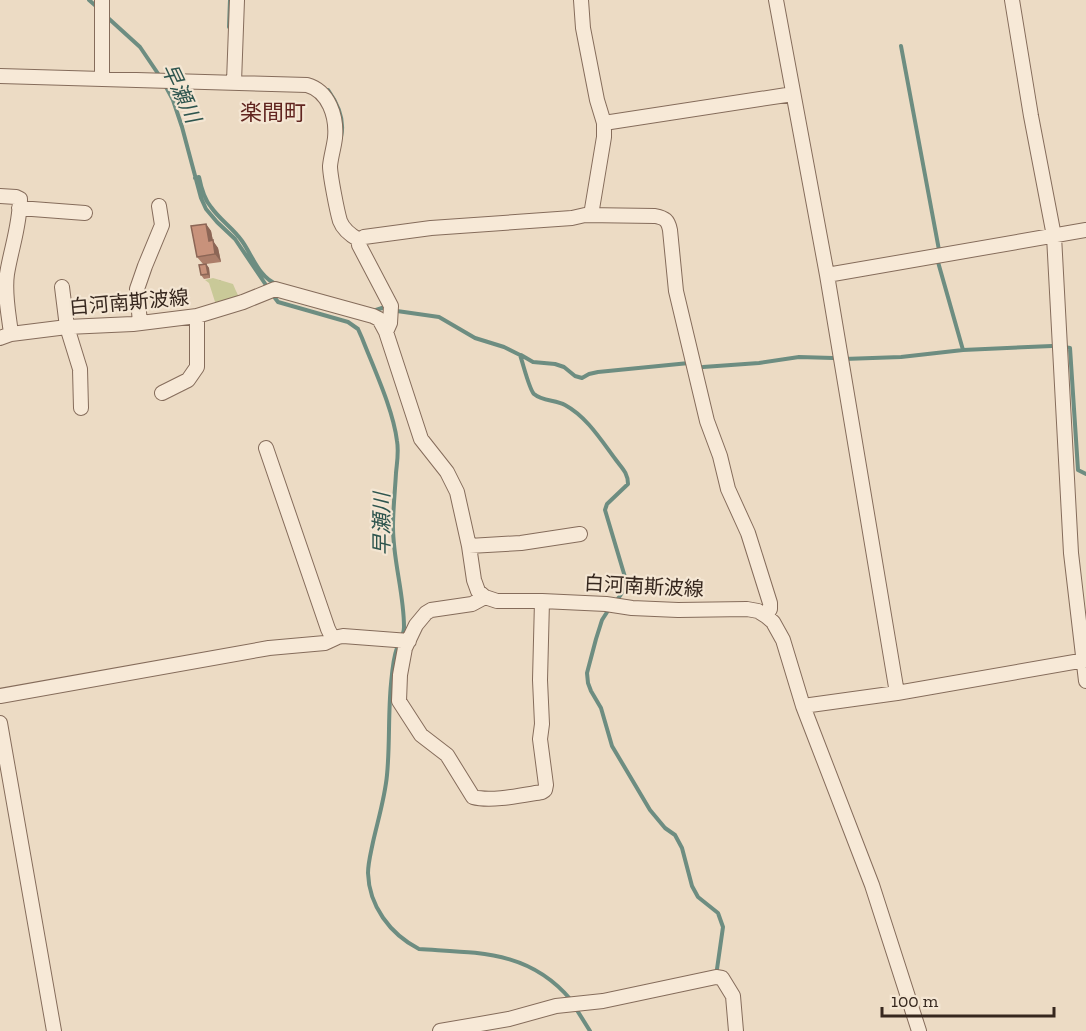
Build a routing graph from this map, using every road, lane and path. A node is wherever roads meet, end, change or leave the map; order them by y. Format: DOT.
graph roads {
  1 [pos="102,0"];
  2 [pos="237,0"];
  3 [pos="581,0"];
  4 [pos="776,0"];
  5 [pos="1012,0"];
  6 [pos="0,76"];
  7 [pos="102,80"];
  8 [pos="234,82"];
  9 [pos="793,94"];
  10 [pos="604,123"];
  11 [pos="0,196"];
  12 [pos="159,206"];
  13 [pos="19,208"];
  14 [pos="86,213"];
  15 [pos="591,215"];
  16 [pos="1086,230"];
  17 [pos="1054,236"];
  18 [pos="359,240"];
  19 [pos="826,275"];
  20 [pos="62,287"];
  21 [pos="197,316"];
  22 [pos="140,323"];
  23 [pos="67,327"];
  24 [pos="386,332"];
  25 [pos="6,336"];
  26 [pos="162,393"];
  27 [pos="81,408"];
  28 [pos="266,448"];
  29 [pos="580,534"];
  30 [pos="469,546"];
  31 [pos="485,597"];
  32 [pos="542,601"];
  33 [pos="766,616"];
  34 [pos="333,639"];
  35 [pos="403,641"];
  36 [pos="1085,660"];
  37 [pos="1086,681"];
  38 [pos="897,693"];
  39 [pos="0,696"];
  40 [pos="803,706"];
  41 [pos="0,723"];
  42 [pos="511,1025"];
  43 [pos="54,1031"];
  44 [pos="440,1031"];
  45 [pos="736,1031"];
  46 [pos="919,1031"];
  1 -- 7 [label="street"];
  2 -- 8 [label="street"];
  3 -- 10 [label="street"];
  4 -- 9 [label="street"];
  5 -- 17 [label="street"];
  6 -- 7 [label="street"];
  7 -- 8 [label="street"];
  8 -- 18 [label="street"];
  9 -- 10 [label="street"];
  9 -- 19 [label="street"];
  10 -- 15 [label="street"];
  11 -- 13 [label="street"];
  12 -- 22 [label="street"];
  13 -- 14 [label="street"];
  13 -- 25 [label="street"];
  15 -- 18 [label="street"];
  15 -- 33 [label="street"];
  16 -- 17 [label="street"];
  17 -- 19 [label="street"];
  17 -- 36 [label="street"];
  18 -- 24 [label="street"];
  19 -- 38 [label="street"];
  20 -- 23 [label="street"];
  21 -- 22 [label="street, 白河南斯波線"];
  21 -- 24 [label="street, 白河南斯波線"];
  21 -- 26 [label="street"];
  22 -- 23 [label="street, 白河南斯波線"];
  23 -- 25 [label="street, 白河南斯波線"];
  23 -- 27 [label="street"];
  24 -- 30 [label="street"];
  28 -- 34 [label="street"];
  29 -- 30 [label="street"];
  30 -- 31 [label="street"];
  31 -- 32 [label="street, 白河南斯波線"];
  31 -- 35 [label="street"];
  32 -- 33 [label="street, 白河南斯波線"];
  32 -- 35 [label="street"];
  33 -- 40 [label="street"];
  34 -- 35 [label="street"];
  34 -- 39 [label="street"];
  36 -- 37 [label="street"];
  36 -- 38 [label="street"];
  38 -- 40 [label="street"];
  40 -- 46 [label="street"];
  41 -- 43 [label="street"];
  42 -- 44 [label="street"];
  42 -- 45 [label="street"];
}
